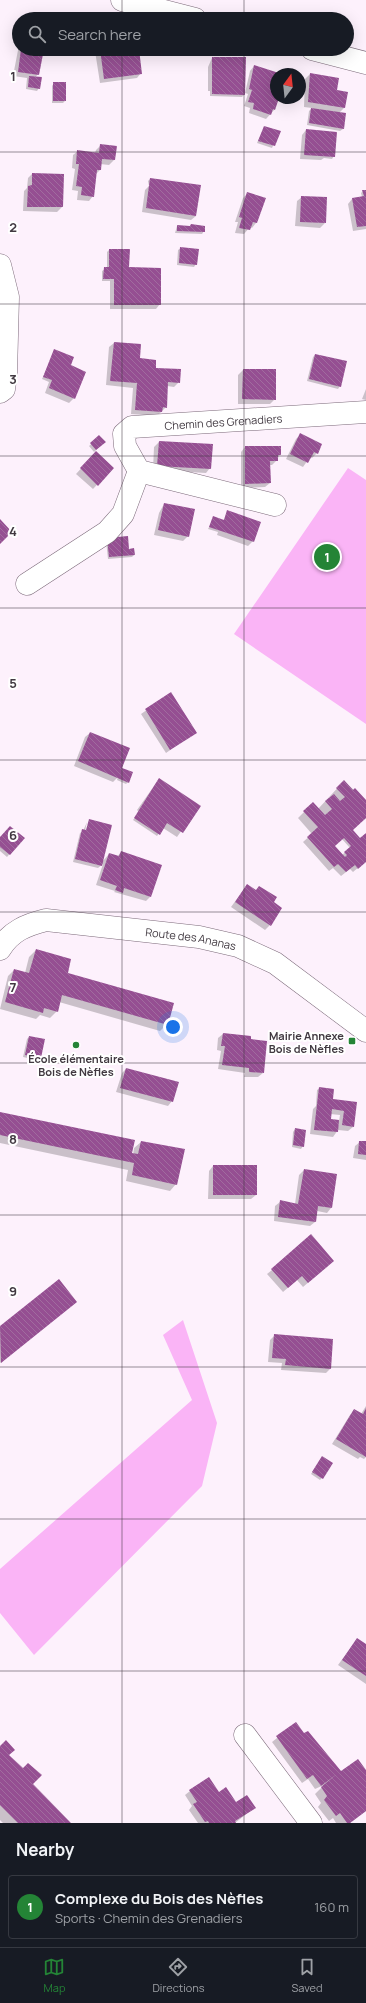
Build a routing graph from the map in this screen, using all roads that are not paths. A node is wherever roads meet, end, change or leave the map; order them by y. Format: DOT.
graph roads {
  1 [pos="122,0"];
  2 [pos="168,12"];
  3 [pos="339,56"];
  4 [pos="366,63"];
  5 [pos="0,265"];
  6 [pos="0,392"];
  7 [pos="366,412"];
  8 [pos="139,471"];
  9 [pos="275,505"];
  10 [pos="27,584"];
  11 [pos="0,949"];
  12 [pos="366,1031"];
  13 [pos="245,1735"];
  14 [pos="311,1823"];
  1 -- 2 [label="street"];
  3 -- 4 [label="street"];
  5 -- 6 [label="street"];
  7 -- 8 [label="street, Chemin des Grenadiers"];
  8 -- 9 [label="street"];
  8 -- 10 [label="street"];
  11 -- 12 [label="street, Route des Ananas"];
  13 -- 14 [label="street"];
}
